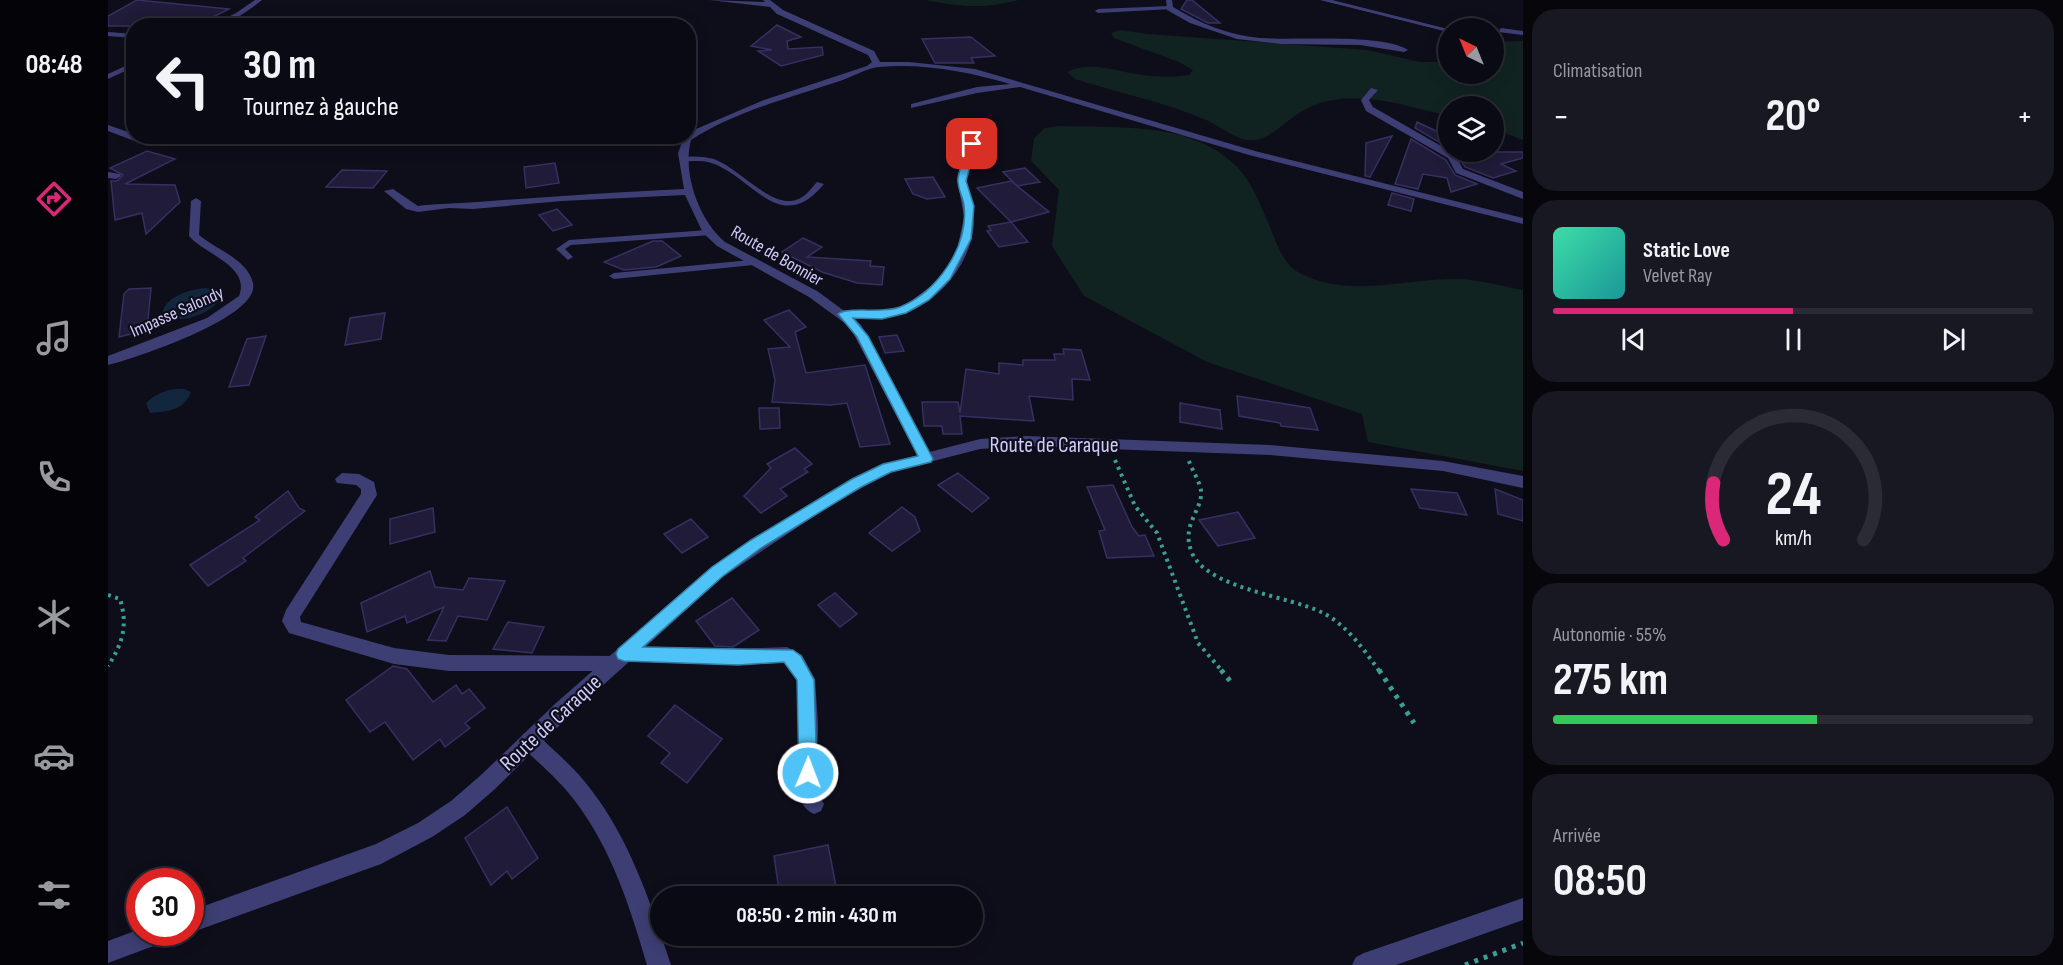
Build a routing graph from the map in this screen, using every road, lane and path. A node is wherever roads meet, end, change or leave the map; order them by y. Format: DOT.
graph roads {
  1 [pos="259,0"];
  2 [pos="712,0"];
  3 [pos="1323,0"];
  4 [pos="768,2"];
  5 [pos="1170,4"];
  6 [pos="1098,11"];
  7 [pos="230,18"];
  8 [pos="1438,28"];
  9 [pos="1504,30"];
  10 [pos="108,33"];
  11 [pos="1523,33"];
  12 [pos="126,35"];
  13 [pos="1404,50"];
  14 [pos="874,65"];
  15 [pos="126,68"];
  16 [pos="108,77"];
  17 [pos="1030,85"];
  18 [pos="1374,90"];
  19 [pos="915,106"];
  20 [pos="108,128"];
  21 [pos="970,128"];
  22 [pos="696,130"];
  23 [pos="699,131"];
  24 [pos="696,133"];
  25 [pos="126,135"];
  26 [pos="684,144"];
  27 [pos="684,159"];
  28 [pos="820,183"];
  29 [pos="389,192"];
  30 [pos="689,192"];
  31 [pos="1523,196"];
  32 [pos="196,201"];
  33 [pos="1523,221"];
  34 [pos="708,233"];
  35 [pos="568,257"];
  36 [pos="751,263"];
  37 [pos="614,276"];
  38 [pos="843,314"];
  39 [pos="108,361"];
  40 [pos="1108,444"];
  41 [pos="1183,447"];
  42 [pos="926,459"];
  43 [pos="342,479"];
  44 [pos="1523,482"];
  45 [pos="108,595"];
  46 [pos="619,658"];
  47 [pos="108,666"];
  48 [pos="1231,682"];
  49 [pos="1414,723"];
  50 [pos="530,741"];
  51 [pos="814,804"];
  52 [pos="1523,909"];
  53 [pos="204,917"];
  54 [pos="1523,943"];
  55 [pos="126,945"];
  56 [pos="108,952"];
  57 [pos="659,965"];
  58 [pos="1364,965"];
  59 [pos="1465,965"];
  1 -- 7 [label="lane"];
  2 -- 4 [label="street"];
  3 -- 8 [label="street"];
  4 -- 14 [label="street"];
  5 -- 6 [label="lane"];
  5 -- 13 [label="street"];
  9 -- 11 [label="street"];
  10 -- 12 [label="lane"];
  14 -- 17 [label="street"];
  14 -- 23 [label="street"];
  15 -- 16 [label="street"];
  17 -- 19 [label="street"];
  17 -- 33 [label="street"];
  18 -- 31 [label="street"];
  20 -- 25 [label="street"];
  21 -- 38 [label="street"];
  22 -- 23 [label="street"];
  23 -- 24 [label="street"];
  26 -- 27 [label="street"];
  27 -- 28 [label="lane"];
  27 -- 30 [label="street, Route de Bonnier"];
  29 -- 30 [label="street"];
  30 -- 34 [label="street, Route de Bonnier"];
  32 -- 39 [label="street, Impasse Salondy"];
  34 -- 35 [label="lane"];
  34 -- 36 [label="street, Route de Bonnier"];
  36 -- 37 [label="lane"];
  36 -- 38 [label="street, Route de Bonnier"];
  38 -- 42 [label="street, Route de Bonnier"];
  40 -- 41 [label="street, Route de Caraque"];
  40 -- 42 [label="street, Route de Caraque"];
  40 -- 48 [label="path"];
  41 -- 44 [label="street, Route de Caraque"];
  41 -- 49 [label="path"];
  42 -- 46 [label="street, Route de Caraque"];
  43 -- 46 [label="street"];
  45 -- 47 [label="path"];
  46 -- 50 [label="street, Route de Caraque"];
  46 -- 51 [label="street"];
  50 -- 53 [label="street, Route de Caraque"];
  50 -- 57 [label="street"];
  52 -- 58 [label="street"];
  54 -- 59 [label="path"];
  55 -- 56 [label="street"];
}
